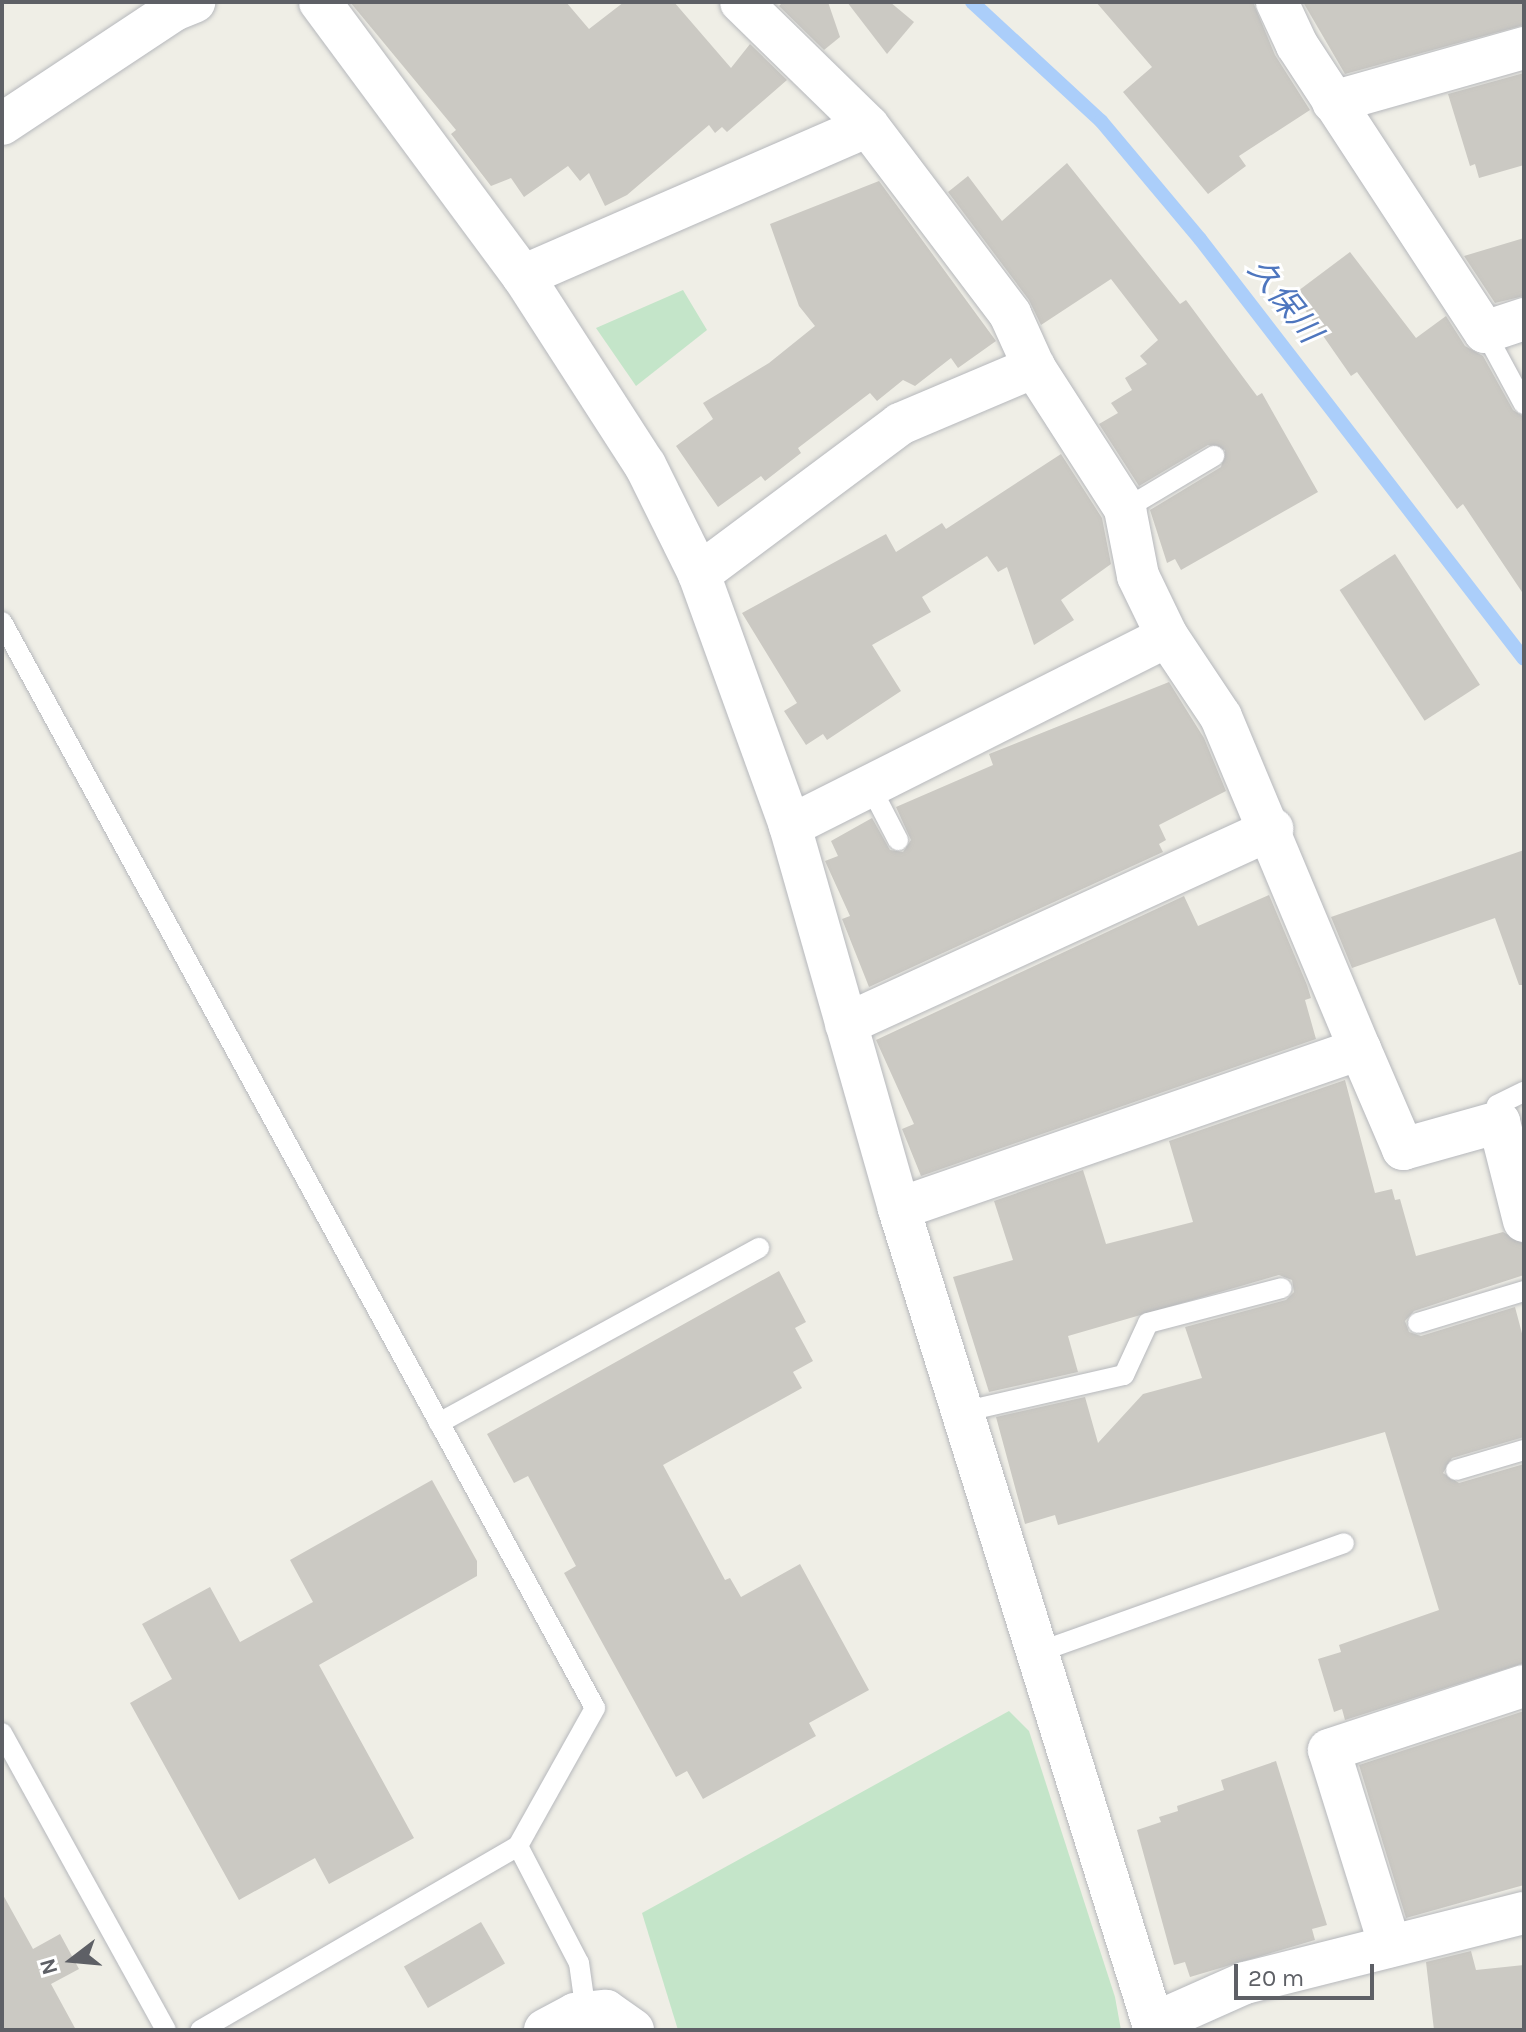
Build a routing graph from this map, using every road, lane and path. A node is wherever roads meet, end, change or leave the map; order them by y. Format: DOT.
graph roads {
  1 [pos="741,2"];
  2 [pos="1277,2"];
  3 [pos="311,4"];
  4 [pos="182,5"];
  5 [pos="1524,48"];
  6 [pos="1333,102"];
  7 [pos="2,124"];
  8 [pos="868,126"];
  9 [pos="523,276"];
  10 [pos="1524,319"];
  11 [pos="1485,332"];
  12 [pos="1034,367"];
  13 [pos="1524,404"];
  14 [pos="1214,456"];
  15 [pos="1125,509"];
  16 [pos="699,574"];
  17 [pos="2,622"];
  18 [pos="1167,636"];
  19 [pos="870,786"];
  20 [pos="790,826"];
  21 [pos="1272,829"];
  22 [pos="898,840"];
  23 [pos="846,1024"];
  24 [pos="1360,1049"];
  25 [pos="1512,1107"];
  26 [pos="1521,1197"];
  27 [pos="899,1209"];
  28 [pos="759,1248"];
  29 [pos="1282,1288"];
  30 [pos="1524,1291"];
  31 [pos="1418,1323"];
  32 [pos="962,1412"];
  33 [pos="439,1423"];
  34 [pos="1524,1450"];
  35 [pos="1456,1470"];
  36 [pos="1344,1543"];
  37 [pos="1033,1654"];
  38 [pos="1524,1686"];
  39 [pos="3,1738"];
  40 [pos="518,1846"];
  41 [pos="1524,1913"];
  42 [pos="1390,1946"];
  43 [pos="586,2013"];
  44 [pos="1155,2027"];
  45 [pos="166,2030"];
  46 [pos="201,2030"];
  47 [pos="545,2030"];
  48 [pos="633,2030"];
  1 -- 8 [label="street"];
  2 -- 6 [label="street"];
  3 -- 9 [label="street"];
  4 -- 7 [label="street"];
  5 -- 6 [label="street"];
  6 -- 11 [label="street"];
  8 -- 9 [label="street"];
  8 -- 12 [label="street"];
  9 -- 16 [label="street"];
  10 -- 11 [label="street"];
  11 -- 13 [label="lane"];
  12 -- 15 [label="street"];
  12 -- 16 [label="street"];
  14 -- 15 [label="lane"];
  15 -- 18 [label="street"];
  16 -- 20 [label="street"];
  17 -- 33 [label="lane"];
  18 -- 19 [label="street"];
  18 -- 21 [label="street"];
  19 -- 20 [label="street"];
  19 -- 22 [label="lane"];
  20 -- 23 [label="street"];
  21 -- 23 [label="street"];
  21 -- 24 [label="street"];
  23 -- 27 [label="street"];
  24 -- 25 [label="street"];
  24 -- 27 [label="street"];
  25 -- 26 [label="street"];
  27 -- 32 [label="street"];
  28 -- 33 [label="lane"];
  29 -- 32 [label="lane"];
  30 -- 31 [label="lane"];
  32 -- 37 [label="street"];
  33 -- 40 [label="lane"];
  34 -- 35 [label="lane"];
  36 -- 37 [label="lane"];
  37 -- 44 [label="street"];
  38 -- 42 [label="street"];
  39 -- 45 [label="lane"];
  40 -- 43 [label="lane"];
  40 -- 46 [label="lane"];
  41 -- 42 [label="street"];
  42 -- 44 [label="street"];
  43 -- 47 [label="street"];
  43 -- 48 [label="street"];
}
